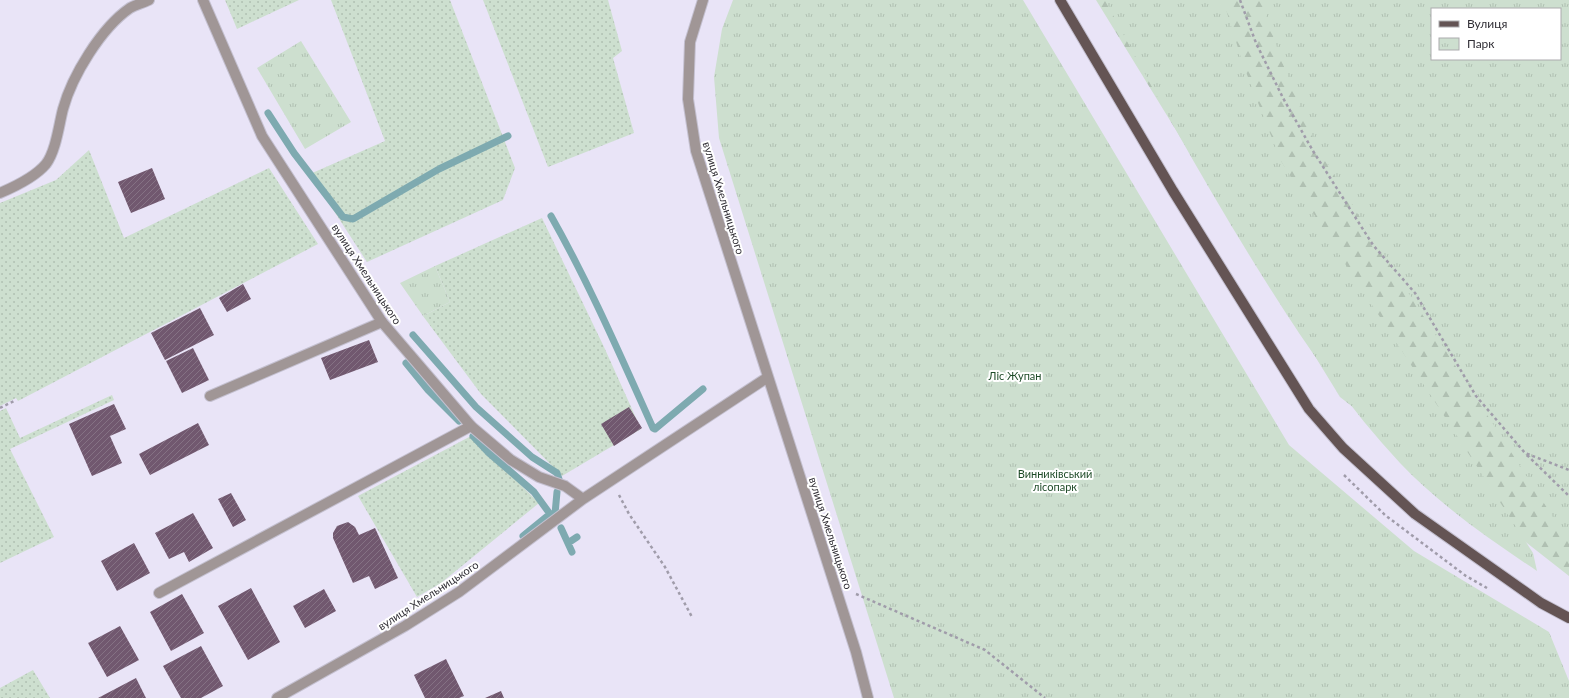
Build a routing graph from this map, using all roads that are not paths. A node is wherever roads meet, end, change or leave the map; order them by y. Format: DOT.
graph roads {
  1 [pos="149,0"];
  2 [pos="203,0"];
  3 [pos="703,0"];
  4 [pos="1060,0"];
  5 [pos="0,193"];
  6 [pos="382,322"];
  7 [pos="768,377"];
  8 [pos="210,396"];
  9 [pos="471,426"];
  10 [pos="583,499"];
  11 [pos="159,593"];
  12 [pos="1569,618"];
  13 [pos="277,698"];
  14 [pos="868,698"];
  1 -- 5 [label="street"];
  2 -- 6 [label="street, вулиця Хмельницького"];
  3 -- 7 [label="street, вулиця Хмельницького"];
  4 -- 12 [label="main road"];
  6 -- 8 [label="street"];
  6 -- 9 [label="street, вулиця Хмельницького"];
  7 -- 10 [label="street, вулиця Хмельницького"];
  7 -- 14 [label="street, вулиця Хмельницького"];
  9 -- 10 [label="street, вулиця Хмельницького"];
  9 -- 11 [label="street"];
  10 -- 13 [label="street, вулиця Хмельницького"];
}
